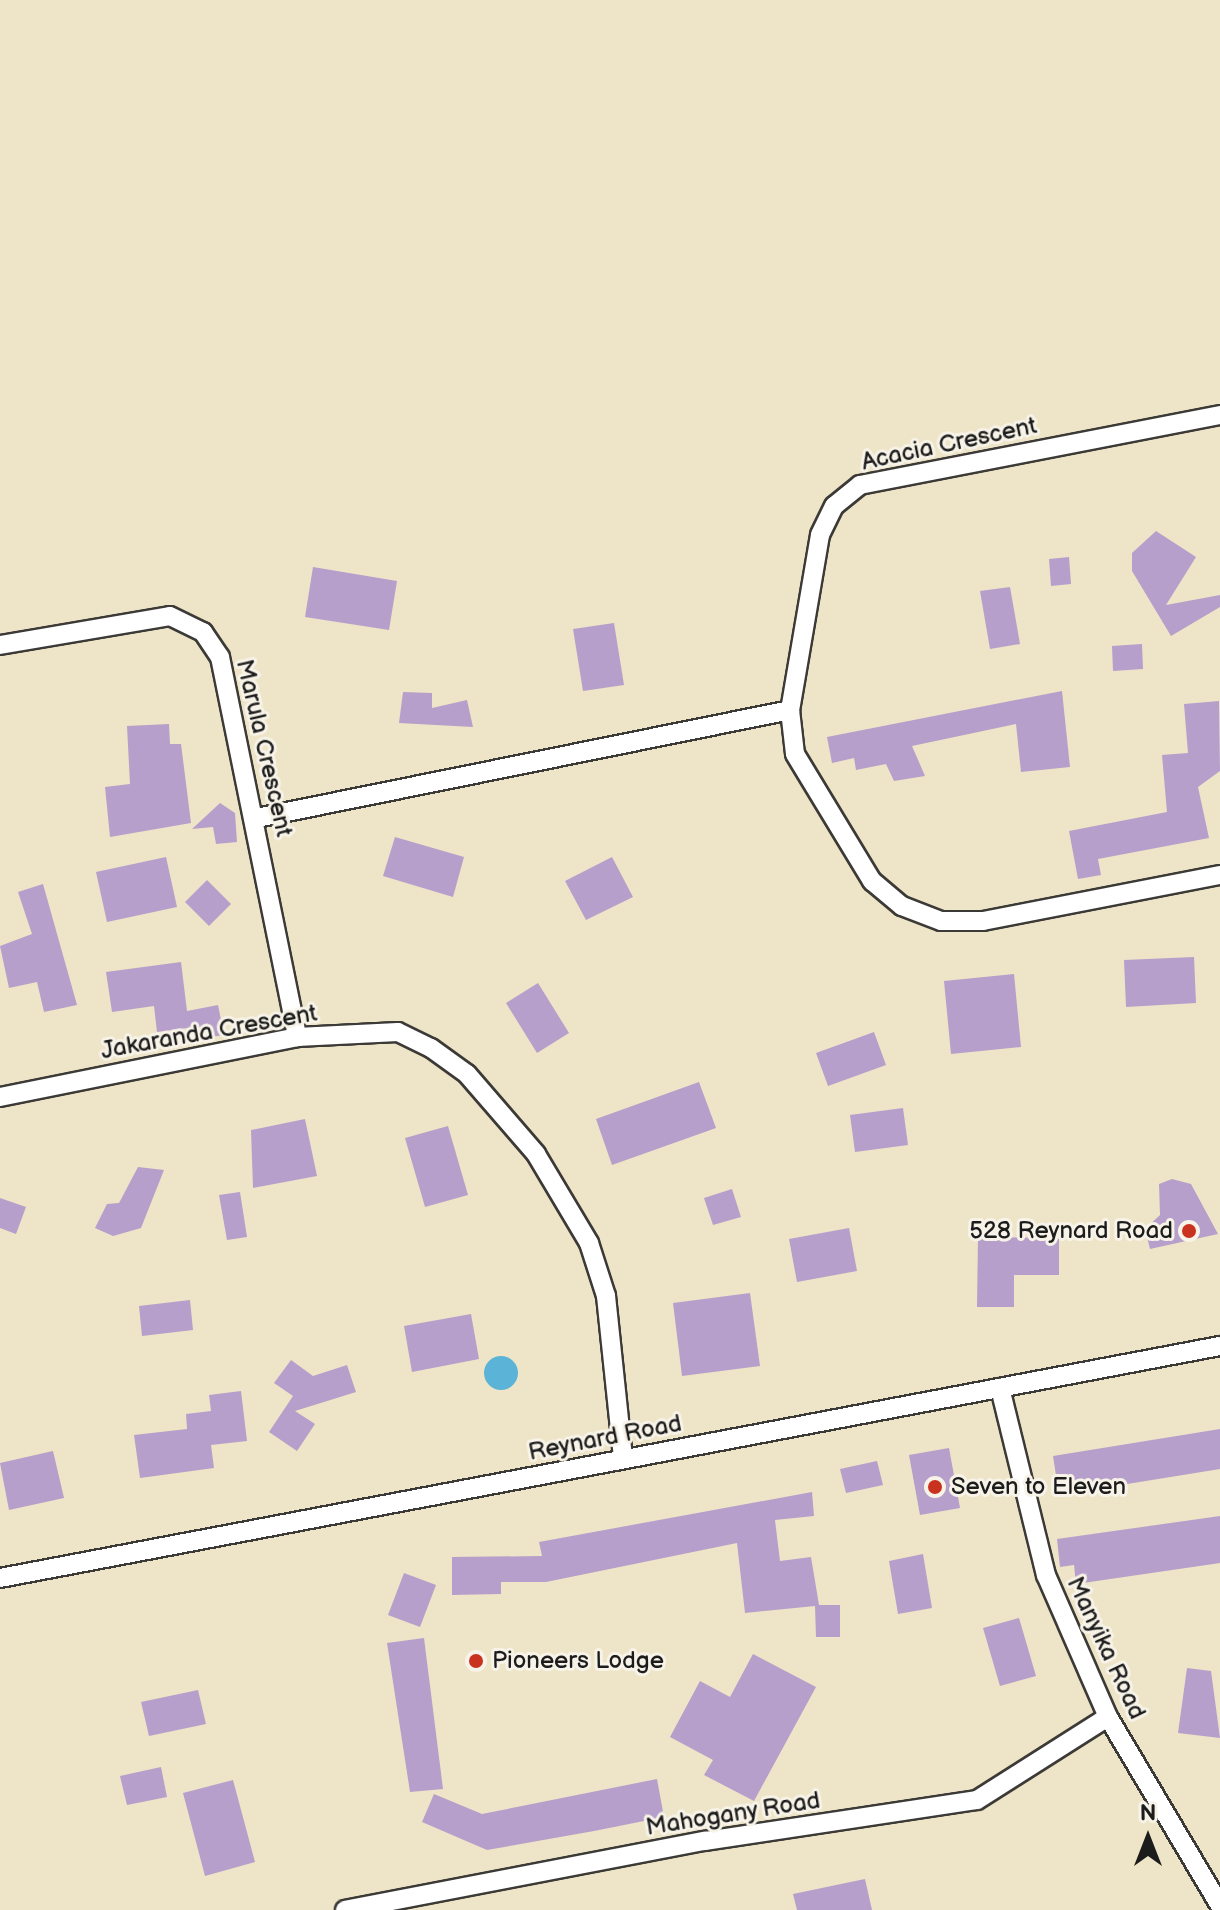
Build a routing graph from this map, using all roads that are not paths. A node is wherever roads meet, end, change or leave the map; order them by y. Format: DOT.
graph roads {
  1 [pos="1220,415"];
  2 [pos="0,645"];
  3 [pos="790,710"];
  4 [pos="257,818"];
  5 [pos="1220,875"];
  6 [pos="297,1037"];
  7 [pos="0,1097"];
  8 [pos="1220,1346"];
  9 [pos="1000,1388"];
  10 [pos="623,1459"];
  11 [pos="0,1578"];
  12 [pos="1108,1717"];
  13 [pos="1213,1878"];
  14 [pos="1220,1906"];
  15 [pos="345,1910"];
  1 -- 3 [label="street, Acacia Crescent"];
  2 -- 4 [label="street, Marula Crescent"];
  3 -- 4 [label="street"];
  3 -- 5 [label="street, Acacia Crescent"];
  4 -- 6 [label="street, Marula Crescent"];
  6 -- 7 [label="street, Jakaranda Crescent"];
  6 -- 10 [label="street, Jakaranda Crescent"];
  8 -- 9 [label="street, Reynard Road"];
  9 -- 10 [label="street, Reynard Road"];
  9 -- 12 [label="street, Manyika Road"];
  10 -- 11 [label="street, Reynard Road"];
  12 -- 13 [label="street, Manyika Road"];
  12 -- 15 [label="street, Mahogany Road"];
  13 -- 14 [label="street, Manyika Road"];
}
